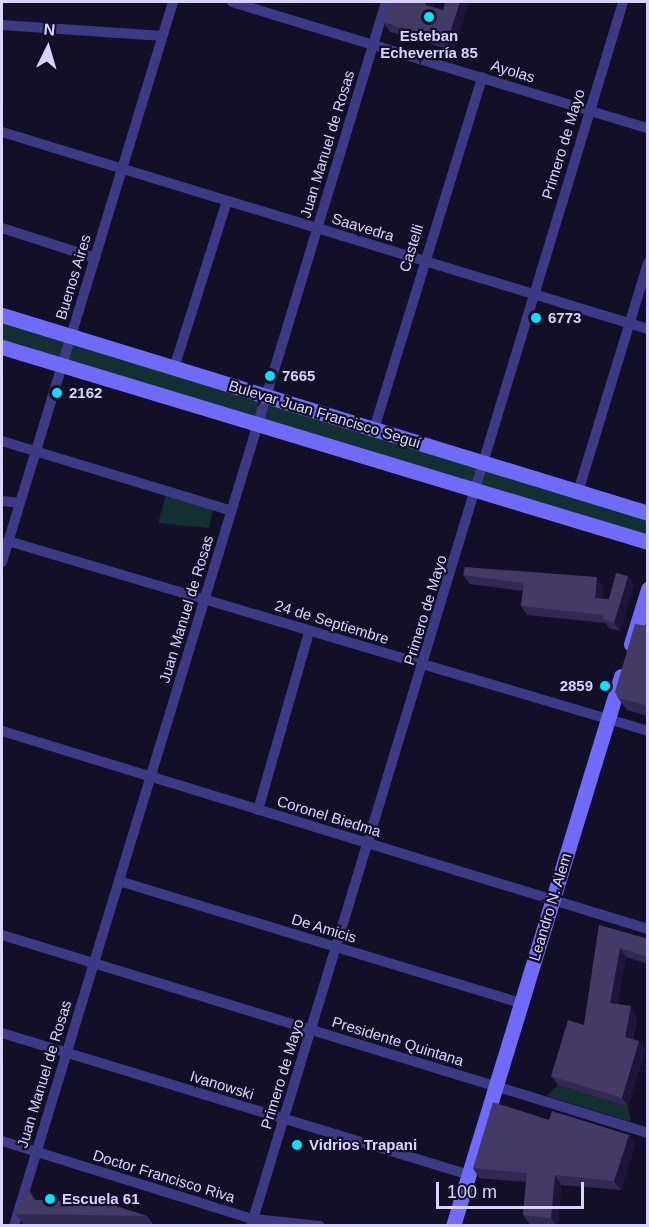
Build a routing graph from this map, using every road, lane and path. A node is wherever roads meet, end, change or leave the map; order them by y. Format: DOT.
graph roads {
  1 [pos="173,2"];
  2 [pos="232,2"];
  3 [pos="386,2"];
  4 [pos="623,2"];
  5 [pos="2,25"];
  6 [pos="163,36"];
  7 [pos="373,44"];
  8 [pos="482,77"];
  9 [pos="589,110"];
  10 [pos="648,128"];
  11 [pos="2,132"];
  12 [pos="122,169"];
  13 [pos="227,201"];
  14 [pos="2,228"];
  15 [pos="317,228"];
  16 [pos="95,258"];
  17 [pos="423,261"];
  18 [pos="648,263"];
  19 [pos="533,294"];
  20 [pos="2,315"];
  21 [pos="629,323"];
  22 [pos="648,329"];
  23 [pos="71,336"];
  24 [pos="2,347"];
  25 [pos="62,365"];
  26 [pos="174,368"];
  27 [pos="267,394"];
  28 [pos="258,424"];
  29 [pos="374,429"];
  30 [pos="2,441"];
  31 [pos="35,451"];
  32 [pos="482,463"];
  33 [pos="475,490"];
  34 [pos="578,492"];
  35 [pos="2,501"];
  36 [pos="20,503"];
  37 [pos="232,511"];
  38 [pos="648,513"];
  39 [pos="8,541"];
  40 [pos="648,542"];
  41 [pos="2,562"];
  42 [pos="648,590"];
  43 [pos="205,598"];
  44 [pos="309,632"];
  45 [pos="423,666"];
  46 [pos="608,719"];
  47 [pos="2,731"];
  48 [pos="648,731"];
  49 [pos="150,777"];
  50 [pos="258,810"];
  51 [pos="369,844"];
  52 [pos="119,881"];
  53 [pos="553,900"];
  54 [pos="648,929"];
  55 [pos="2,935"];
  56 [pos="337,948"];
  57 [pos="94,963"];
  58 [pos="521,1003"];
  59 [pos="311,1030"];
  60 [pos="2,1033"];
  61 [pos="66,1053"];
  62 [pos="495,1087"];
  63 [pos="284,1119"];
  64 [pos="648,1133"];
  65 [pos="2,1141"];
  66 [pos="36,1152"];
  67 [pos="468,1175"];
  68 [pos="252,1222"];
  69 [pos="14,1226"];
  70 [pos="320,1226"];
  71 [pos="453,1226"];
  1 -- 6 [label="street, Buenos Aires"];
  2 -- 7 [label="street, Ayolas"];
  3 -- 7 [label="street, Juan Manuel de Rosas"];
  4 -- 9 [label="street, Primero de Mayo"];
  5 -- 6 [label="street"];
  6 -- 12 [label="street, Buenos Aires"];
  7 -- 8 [label="street, Ayolas"];
  7 -- 15 [label="street, Juan Manuel de Rosas"];
  8 -- 9 [label="street, Ayolas"];
  8 -- 17 [label="street, Castelli"];
  9 -- 10 [label="street, Ayolas"];
  9 -- 19 [label="street, Primero de Mayo"];
  11 -- 12 [label="street, Saavedra"];
  12 -- 13 [label="street, Saavedra"];
  12 -- 16 [label="street, Buenos Aires"];
  13 -- 15 [label="street, Saavedra"];
  13 -- 26 [label="street"];
  14 -- 16 [label="street"];
  15 -- 17 [label="street, Saavedra"];
  15 -- 27 [label="street, Juan Manuel de Rosas"];
  16 -- 23 [label="street, Buenos Aires"];
  17 -- 19 [label="street, Saavedra"];
  17 -- 29 [label="street, Castelli"];
  18 -- 21 [label="street"];
  19 -- 21 [label="street, Saavedra"];
  19 -- 32 [label="street, Primero de Mayo"];
  20 -- 23 [label="main road, Bulevar Juan Francisco Seguí"];
  21 -- 22 [label="street, Saavedra"];
  21 -- 34 [label="street"];
  23 -- 25 [label="street, Buenos Aires"];
  23 -- 26 [label="main road, Bulevar Juan Francisco Seguí"];
  24 -- 25 [label="main road, Bulevar Juan Francisco Seguí"];
  25 -- 28 [label="main road, Bulevar Juan Francisco Seguí"];
  25 -- 31 [label="street, Buenos Aires"];
  26 -- 27 [label="main road, Bulevar Juan Francisco Seguí"];
  27 -- 28 [label="street, Juan Manuel de Rosas"];
  27 -- 29 [label="main road, Bulevar Juan Francisco Seguí"];
  28 -- 33 [label="main road, Bulevar Juan Francisco Seguí"];
  28 -- 37 [label="street, Juan Manuel de Rosas"];
  29 -- 32 [label="main road, Bulevar Juan Francisco Seguí"];
  30 -- 31 [label="street"];
  31 -- 36 [label="street, Buenos Aires"];
  31 -- 37 [label="street"];
  32 -- 33 [label="street, Primero de Mayo"];
  32 -- 34 [label="main road, Bulevar Juan Francisco Seguí"];
  33 -- 40 [label="main road, Bulevar Juan Francisco Seguí"];
  33 -- 45 [label="street, Primero de Mayo"];
  34 -- 38 [label="main road, Bulevar Juan Francisco Seguí"];
  35 -- 36 [label="street"];
  36 -- 39 [label="street, Buenos Aires"];
  37 -- 43 [label="street, Juan Manuel de Rosas"];
  39 -- 41 [label="street, Buenos Aires"];
  39 -- 43 [label="street, 24 de Septiembre"];
  42 -- 46 [label="main road, Leandro N. Alem"];
  43 -- 44 [label="street, 24 de Septiembre"];
  43 -- 49 [label="street, Juan Manuel de Rosas"];
  44 -- 45 [label="street, 24 de Septiembre"];
  44 -- 50 [label="street"];
  45 -- 46 [label="street, 24 de Septiembre"];
  45 -- 51 [label="street, Primero de Mayo"];
  46 -- 48 [label="street, 24 de Septiembre"];
  46 -- 53 [label="main road, Leandro N. Alem"];
  47 -- 49 [label="street, Coronel Biedma"];
  49 -- 50 [label="street, Coronel Biedma"];
  49 -- 52 [label="street, Juan Manuel de Rosas"];
  50 -- 51 [label="street, Coronel Biedma"];
  51 -- 53 [label="street, Coronel Biedma"];
  51 -- 56 [label="street, Primero de Mayo"];
  52 -- 56 [label="street, De Amicis"];
  52 -- 57 [label="street, Juan Manuel de Rosas"];
  53 -- 54 [label="street, Coronel Biedma"];
  53 -- 58 [label="main road, Leandro N. Alem"];
  55 -- 57 [label="street, Presidente Quintana"];
  56 -- 58 [label="street, De Amicis"];
  56 -- 59 [label="street, Primero de Mayo"];
  57 -- 59 [label="street, Presidente Quintana"];
  57 -- 61 [label="street, Juan Manuel de Rosas"];
  58 -- 62 [label="main road, Leandro N. Alem"];
  59 -- 62 [label="street, Presidente Quintana"];
  59 -- 63 [label="street, Primero de Mayo"];
  60 -- 61 [label="street, Ivanowski"];
  61 -- 63 [label="street, Ivanowski"];
  61 -- 66 [label="street, Juan Manuel de Rosas"];
  62 -- 64 [label="street, Presidente Quintana"];
  62 -- 67 [label="main road, Leandro N. Alem"];
  63 -- 67 [label="street, Ivanowski"];
  63 -- 68 [label="street, Primero de Mayo"];
  65 -- 66 [label="street, Doctor Francisco Riva"];
  66 -- 68 [label="street, Doctor Francisco Riva"];
  66 -- 69 [label="street, Juan Manuel de Rosas"];
  67 -- 71 [label="main road, Leandro N. Alem"];
  68 -- 70 [label="street, Doctor Francisco Riva"];
}
